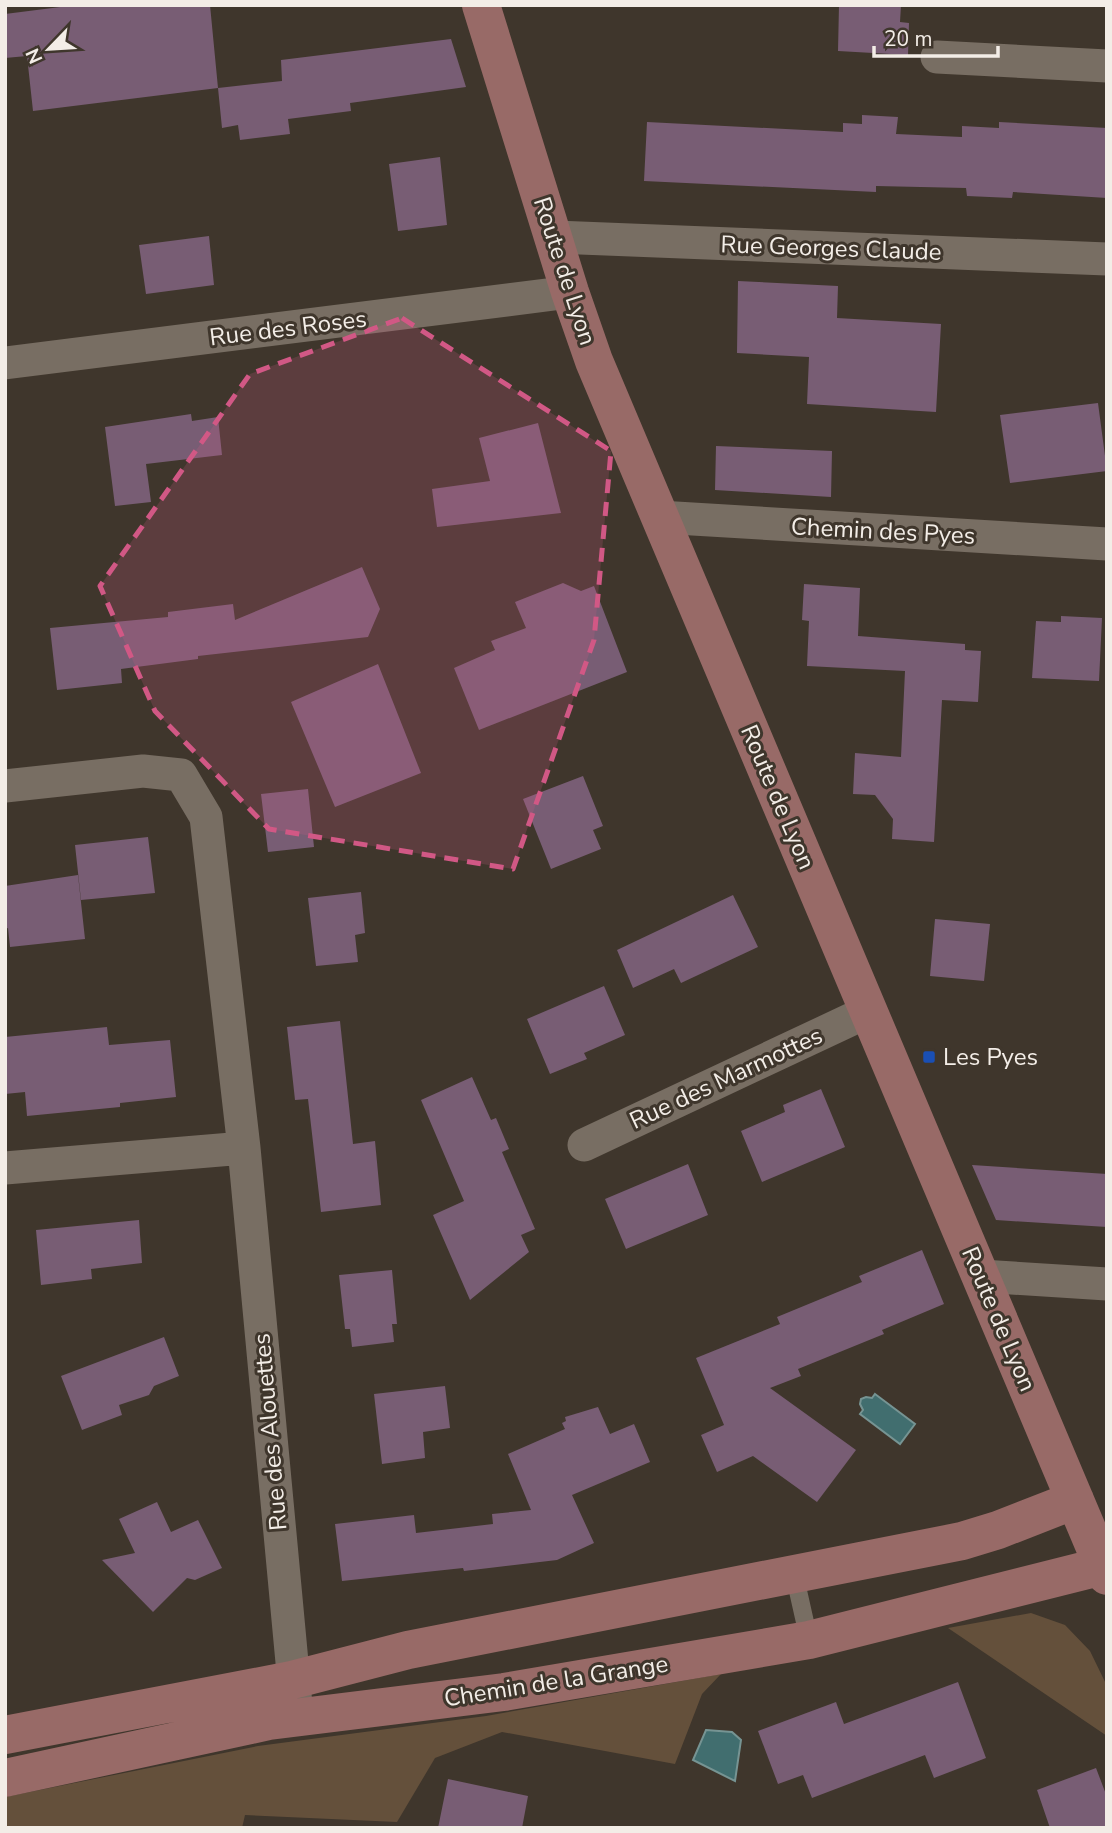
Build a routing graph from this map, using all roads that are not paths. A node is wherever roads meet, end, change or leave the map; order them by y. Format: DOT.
graph roads {
  1 [pos="481,5"];
  2 [pos="937,58"];
  3 [pos="1107,66"];
  4 [pos="555,237"];
  5 [pos="1107,259"];
  6 [pos="570,292"];
  7 [pos="5,363"];
  8 [pos="659,517"];
  9 [pos="1107,544"];
  10 [pos="5,786"];
  11 [pos="869,1011"];
  12 [pos="584,1145"];
  13 [pos="244,1148"];
  14 [pos="5,1168"];
  15 [pos="981,1276"];
  16 [pos="1107,1284"];
  17 [pos="1075,1500"];
  18 [pos="1105,1571"];
  19 [pos="794,1573"];
  20 [pos="809,1640"];
  21 [pos="295,1699"];
  22 [pos="5,1735"];
  23 [pos="5,1777"];
  1 -- 4 [label="street, Route de Lyon"];
  2 -- 3 [label="street"];
  4 -- 5 [label="street, Rue Georges Claude"];
  4 -- 6 [label="street, Route de Lyon"];
  6 -- 7 [label="street, Rue des Roses"];
  6 -- 8 [label="street, Route de Lyon"];
  8 -- 9 [label="street, Chemin des Pyes"];
  8 -- 11 [label="street, Route de Lyon"];
  10 -- 13 [label="street, Rue des Alouettes"];
  11 -- 12 [label="street, Rue des Marmottes"];
  11 -- 15 [label="street, Route de Lyon"];
  13 -- 14 [label="street"];
  13 -- 21 [label="street, Rue des Alouettes"];
  15 -- 16 [label="street"];
  15 -- 17 [label="street, Route de Lyon"];
  17 -- 18 [label="street, Route de Lyon"];
  17 -- 19 [label="street, Chemin de la Grange"];
  18 -- 20 [label="street, Chemin de la Grange"];
  19 -- 20 [label="lane"];
  19 -- 21 [label="street, Chemin de la Grange"];
  20 -- 21 [label="street, Chemin de la Grange"];
  21 -- 22 [label="street, Chemin de la Grange"];
  21 -- 23 [label="street, Chemin de la Grange"];
}
